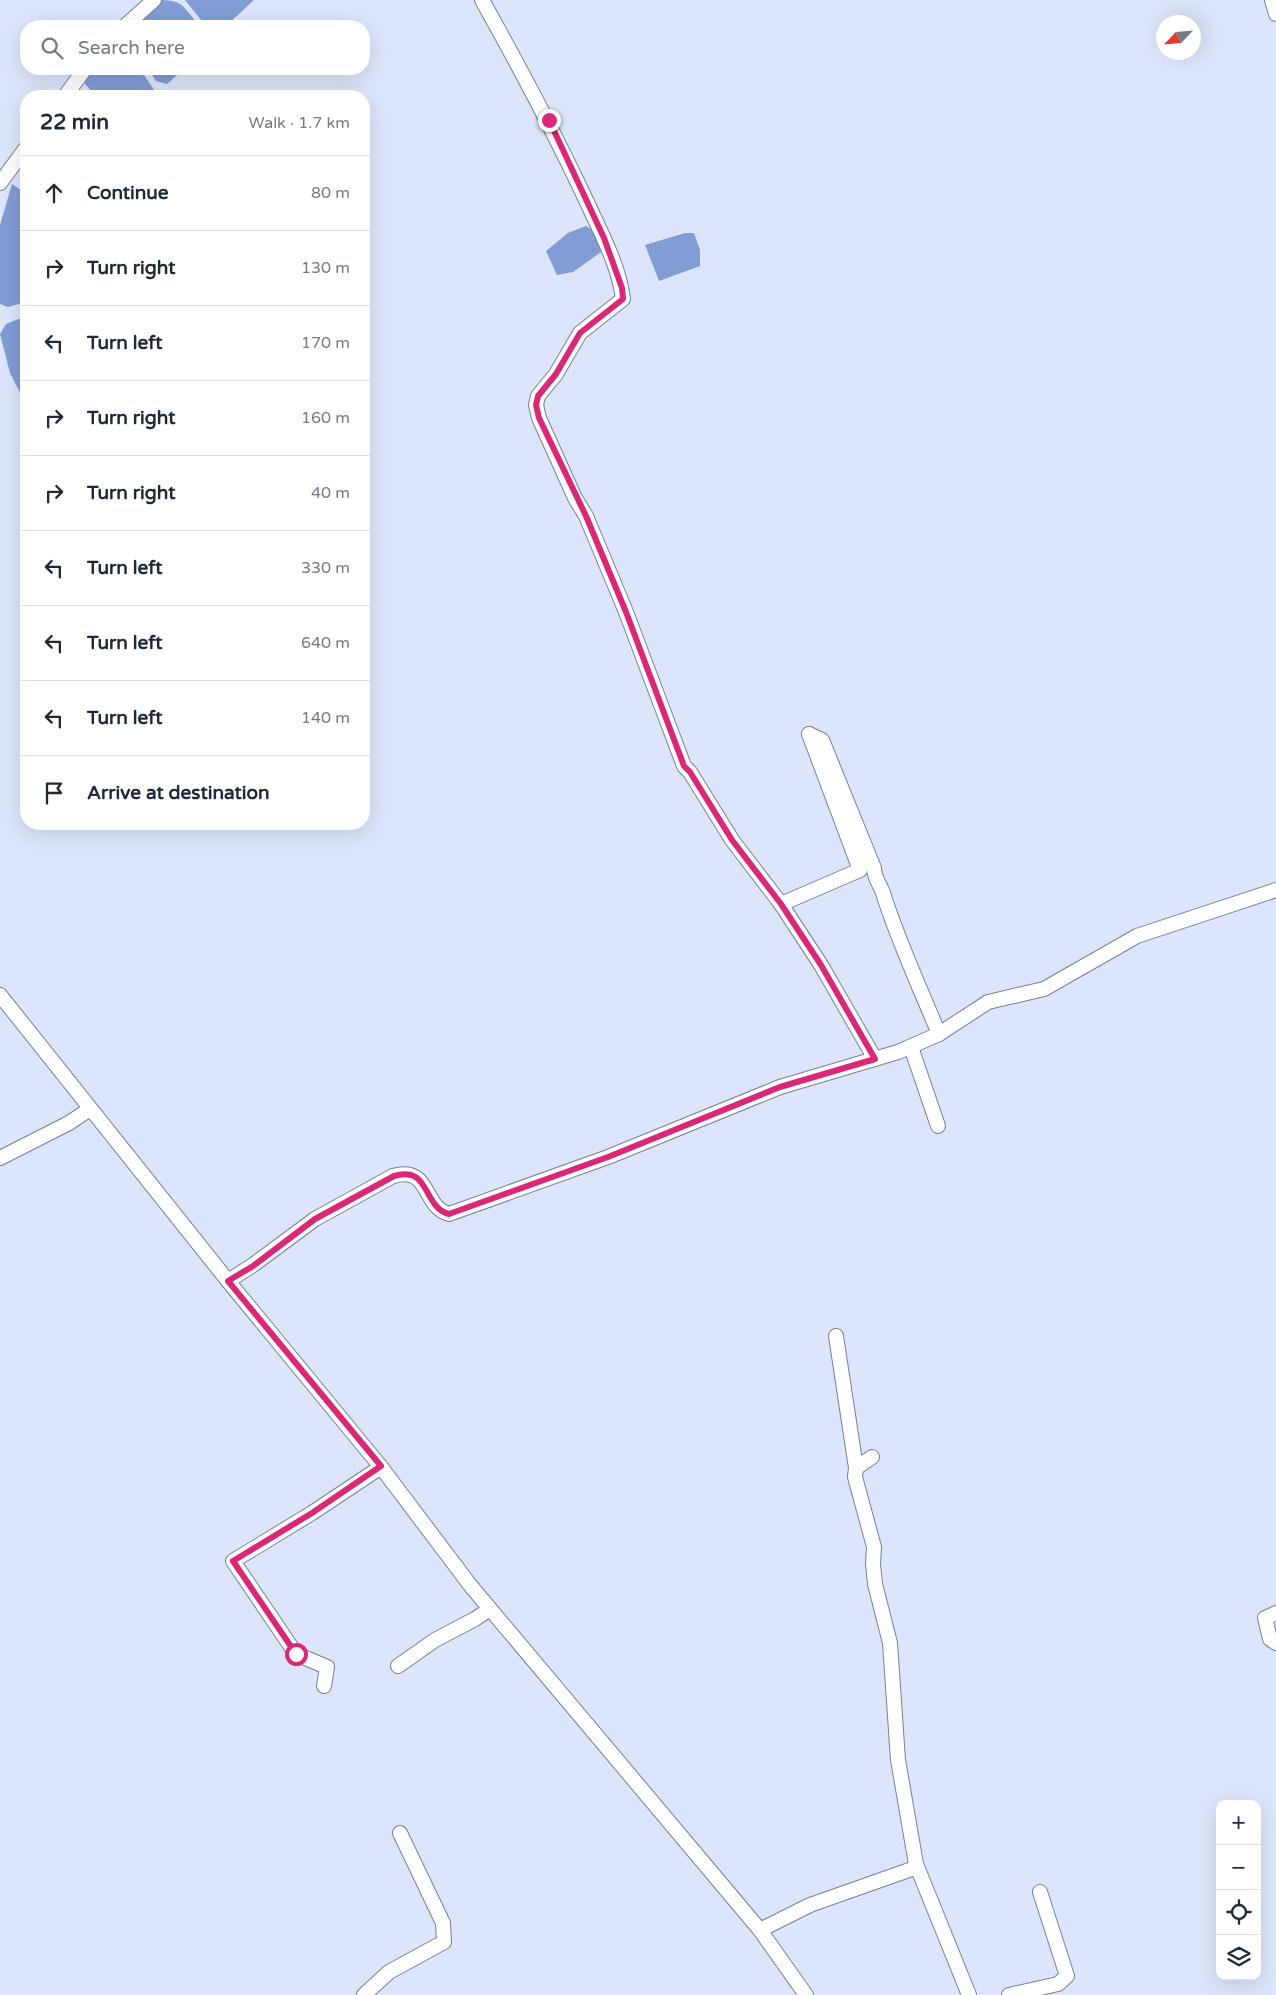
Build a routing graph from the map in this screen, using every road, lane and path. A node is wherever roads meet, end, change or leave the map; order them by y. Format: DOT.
graph roads {
  1 [pos="154,0"];
  2 [pos="482,0"];
  3 [pos="1272,0"];
  4 [pos="1276,14"];
  5 [pos="132,20"];
  6 [pos="81,75"];
  7 [pos="69,90"];
  8 [pos="20,156"];
  9 [pos="0,184"];
  10 [pos="1276,890"];
  11 [pos="781,904"];
  12 [pos="0,995"];
  13 [pos="940,1034"];
  14 [pos="911,1047"];
  15 [pos="875,1059"];
  16 [pos="90,1108"];
  17 [pos="938,1126"];
  18 [pos="0,1158"];
  19 [pos="228,1281"];
  20 [pos="836,1336"];
  21 [pos="872,1457"];
  22 [pos="381,1466"];
  23 [pos="856,1468"];
  24 [pos="490,1608"];
  25 [pos="1276,1613"];
  26 [pos="1276,1643"];
  27 [pos="398,1666"];
  28 [pos="324,1686"];
  29 [pos="400,1833"];
  30 [pos="916,1864"];
  31 [pos="1040,1892"];
  32 [pos="760,1930"];
  33 [pos="364,1995"];
  34 [pos="806,1995"];
  35 [pos="969,1995"];
  36 [pos="1009,1995"];
  1 -- 5 [label="street"];
  2 -- 11 [label="street"];
  3 -- 4 [label="street"];
  6 -- 7 [label="street"];
  8 -- 9 [label="street"];
  10 -- 13 [label="street"];
  11 -- 13 [label="street"];
  11 -- 15 [label="street"];
  12 -- 16 [label="street"];
  13 -- 14 [label="street"];
  14 -- 15 [label="street"];
  14 -- 17 [label="street"];
  15 -- 19 [label="street"];
  16 -- 18 [label="street"];
  16 -- 19 [label="street"];
  19 -- 22 [label="street"];
  20 -- 23 [label="street"];
  21 -- 23 [label="street"];
  22 -- 24 [label="street"];
  22 -- 28 [label="street"];
  23 -- 30 [label="street"];
  24 -- 27 [label="street"];
  24 -- 32 [label="street"];
  25 -- 26 [label="street"];
  29 -- 33 [label="street"];
  30 -- 32 [label="street"];
  30 -- 35 [label="street"];
  31 -- 36 [label="street"];
  32 -- 34 [label="street"];
}
